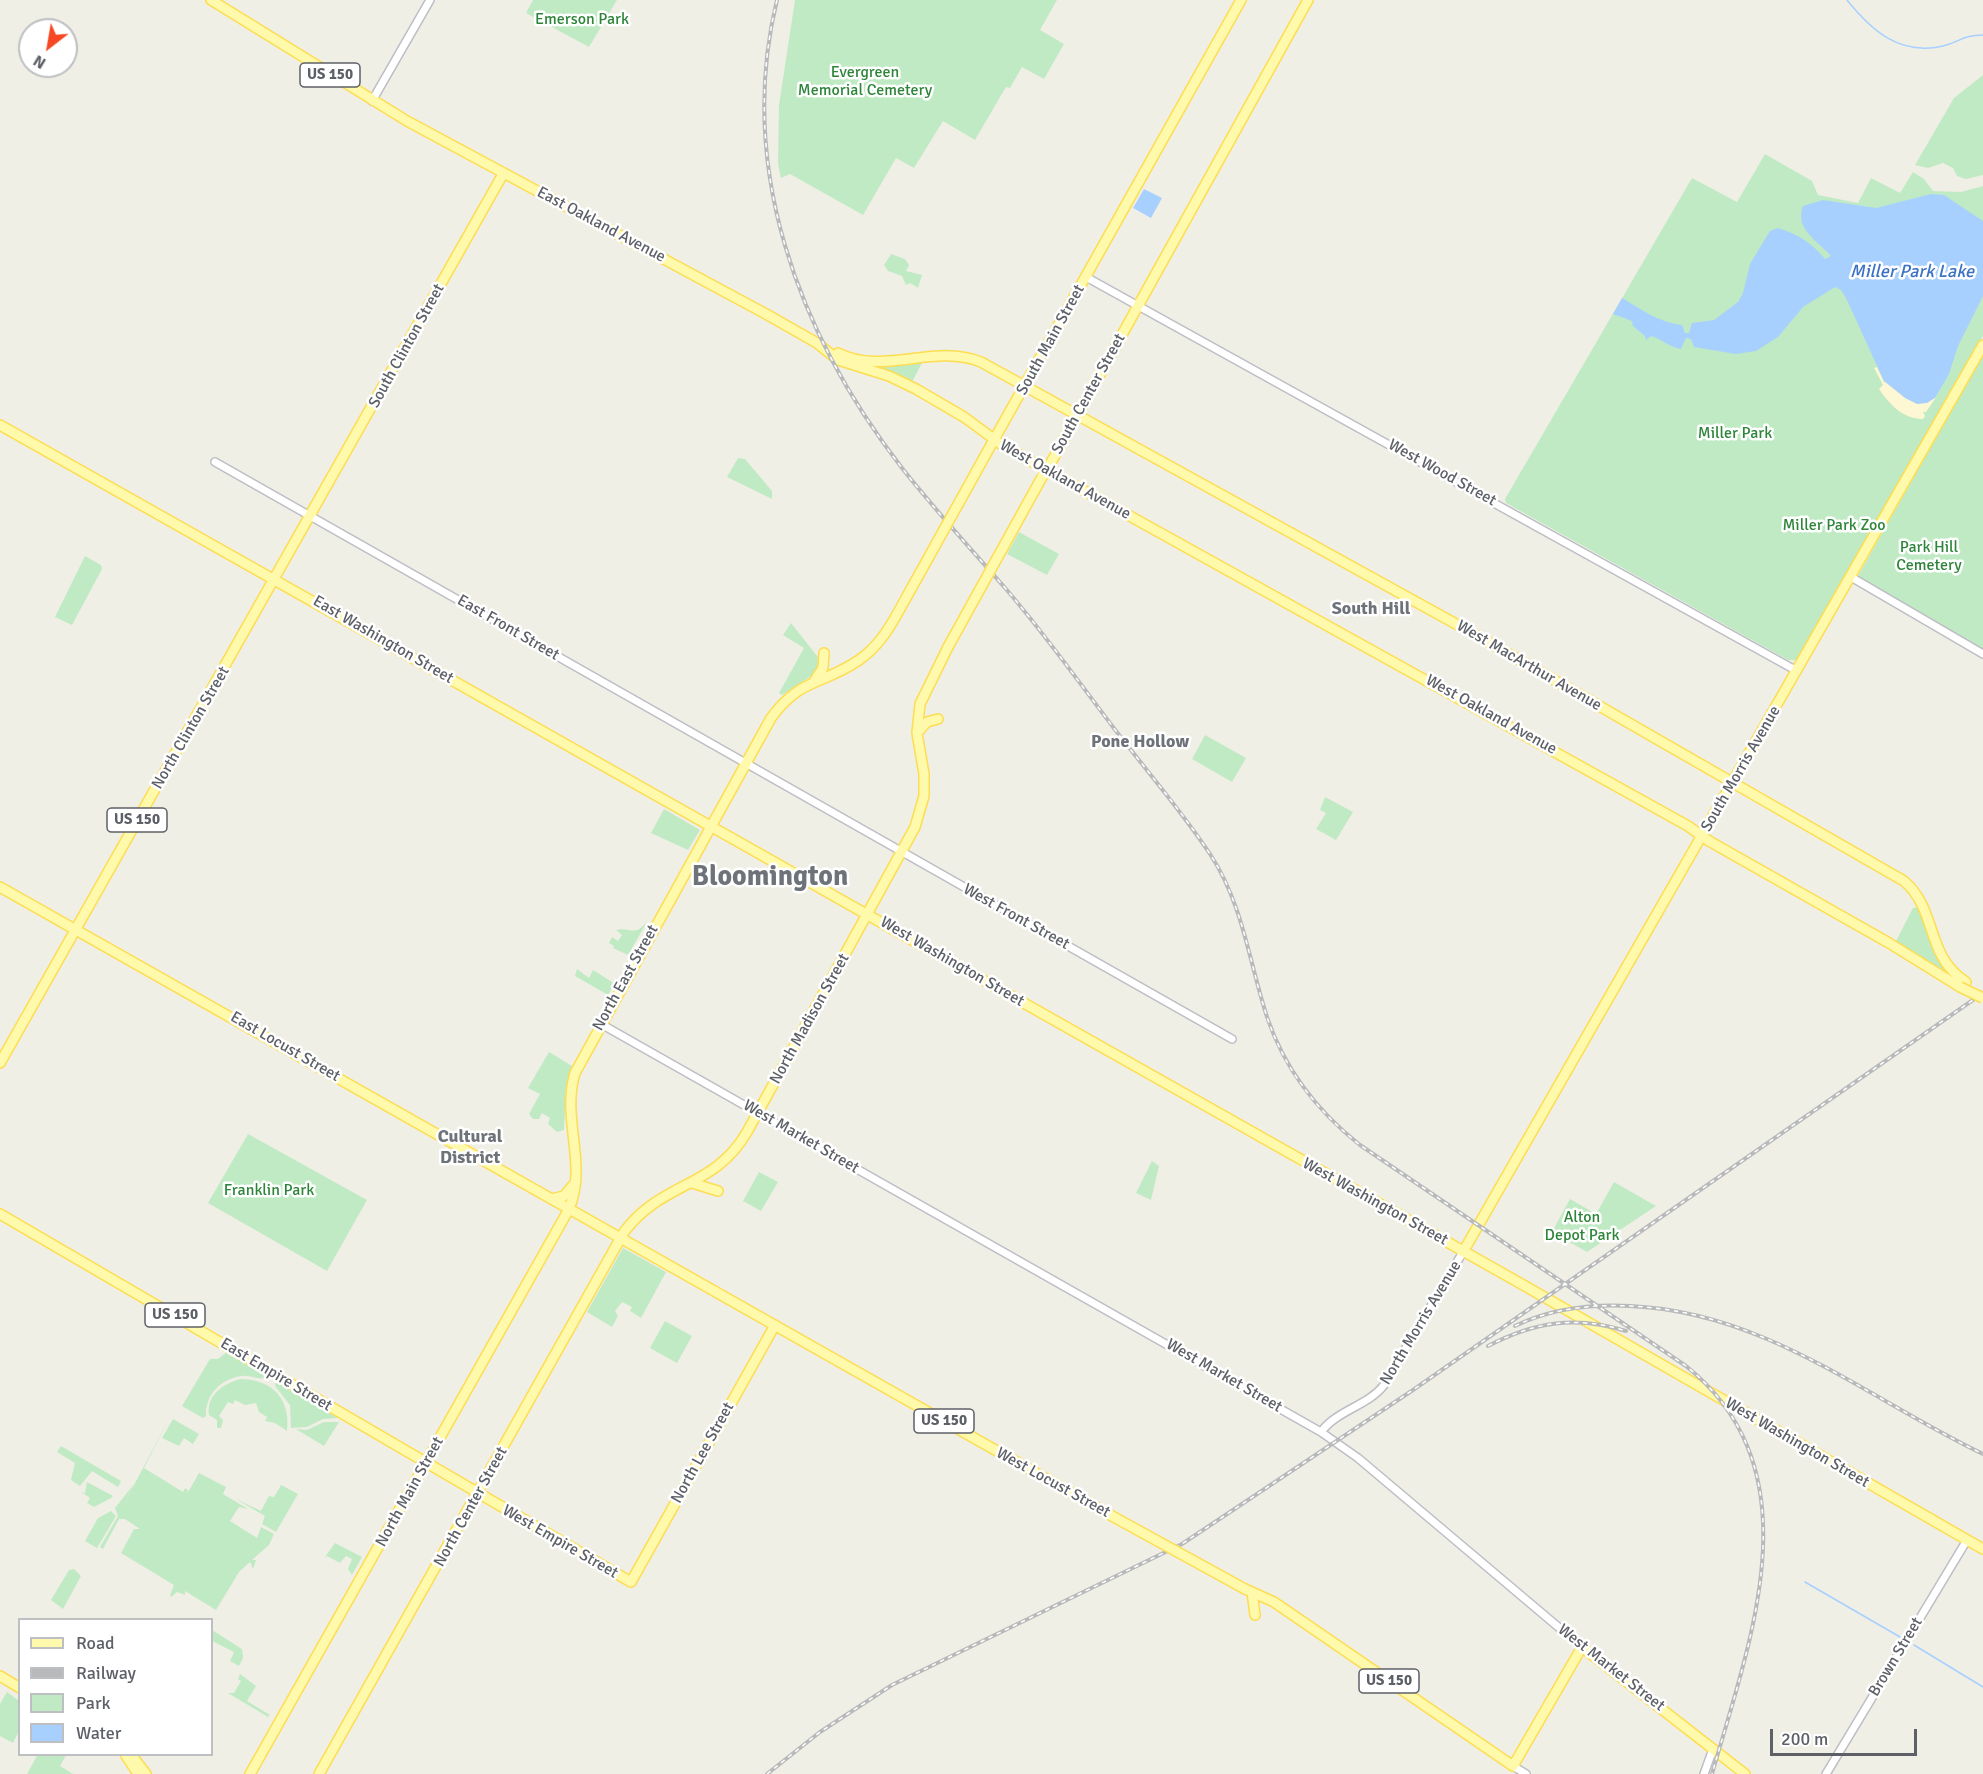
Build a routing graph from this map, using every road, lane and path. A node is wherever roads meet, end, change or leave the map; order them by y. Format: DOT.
graph roads {
  1 [pos="211,0"];
  2 [pos="430,0"];
  3 [pos="1241,0"];
  4 [pos="1308,0"];
  5 [pos="372,101"];
  6 [pos="482,161"];
  7 [pos="503,174"];
  8 [pos="494,190"];
  9 [pos="1086,277"];
  10 [pos="1137,306"];
  11 [pos="817,343"];
  12 [pos="1983,345"];
  13 [pos="1025,386"];
  14 [pos="1077,415"];
  15 [pos="0,424"];
  16 [pos="992,442"];
  17 [pos="215,462"];
  18 [pos="1045,473"];
  19 [pos="310,517"];
  20 [pos="1851,577"];
  21 [pos="275,579"];
  22 [pos="824,653"];
  23 [pos="1983,654"];
  24 [pos="1797,670"];
  25 [pos="815,680"];
  26 [pos="938,720"];
  27 [pos="917,733"];
  28 [pos="746,763"];
  29 [pos="1734,782"];
  30 [pos="800,794"];
  31 [pos="711,825"];
  32 [pos="1703,836"];
  33 [pos="902,852"];
  34 [pos="765,857"];
  35 [pos="0,887"];
  36 [pos="868,914"];
  37 [pos="75,929"];
  38 [pos="1963,985"];
  39 [pos="1983,996"];
  40 [pos="601,1024"];
  41 [pos="1232,1039"];
  42 [pos="0,1063"];
  43 [pos="758,1112"];
  44 [pos="717,1168"];
  45 [pos="576,1182"];
  46 [pos="692,1183"];
  47 [pos="1498,1191"];
  48 [pos="551,1199"];
  49 [pos="569,1209"];
  50 [pos="0,1214"];
  51 [pos="633,1220"];
  52 [pos="621,1238"];
  53 [pos="640,1249"];
  54 [pos="1463,1252"];
  55 [pos="775,1325"];
  56 [pos="1321,1432"];
  57 [pos="426,1464"];
  58 [pos="478,1495"];
  59 [pos="1967,1540"];
  60 [pos="1983,1550"];
  61 [pos="631,1582"];
  62 [pos="1248,1591"];
  63 [pos="1256,1614"];
  64 [pos="1582,1647"];
  65 [pos="0,1676"];
  66 [pos="18,1687"];
  67 [pos="1713,1749"];
  68 [pos="127,1756"];
  69 [pos="130,1756"];
  70 [pos="1513,1766"];
  71 [pos="138,1774"];
  72 [pos="146,1774"];
  73 [pos="250,1774"];
  74 [pos="319,1774"];
  75 [pos="1526,1774"];
  76 [pos="1704,1774"];
  77 [pos="1745,1774"];
  78 [pos="1826,1774"];
  1 -- 5 [label="main road, East Oakland Avenue / US 150"];
  2 -- 5 [label="street"];
  3 -- 9 [label="main road, South Main Street"];
  4 -- 10 [label="main road, South Center Street"];
  5 -- 6 [label="main road, East Oakland Avenue / US 150"];
  6 -- 7 [label="main road, East Oakland Avenue / US 150"];
  6 -- 8 [label="main road"];
  7 -- 8 [label="main road, South Clinton Street / US 150"];
  7 -- 11 [label="main road, East Oakland Avenue"];
  8 -- 19 [label="main road, South Clinton Street / US 150"];
  9 -- 10 [label="street, West Wood Street"];
  9 -- 13 [label="main road, South Main Street"];
  10 -- 14 [label="main road, South Center Street"];
  10 -- 24 [label="street, West Wood Street"];
  11 -- 13 [label="main road, West MacArthur Avenue"];
  11 -- 16 [label="main road, East Oakland Avenue"];
  12 -- 20 [label="main road, South Morris Avenue"];
  13 -- 14 [label="main road, West MacArthur Avenue"];
  13 -- 16 [label="main road, South Main Street"];
  14 -- 18 [label="main road, South Center Street"];
  14 -- 29 [label="main road, West MacArthur Avenue"];
  15 -- 21 [label="main road, East Washington Street"];
  16 -- 18 [label="main road, West Oakland Avenue"];
  16 -- 25 [label="main road, South Main Street, bridge"];
  17 -- 19 [label="street, East Front Street"];
  18 -- 27 [label="main road, South Center Street, bridge"];
  18 -- 32 [label="main road, West Oakland Avenue"];
  19 -- 21 [label="main road, North Clinton Street / US 150"];
  19 -- 28 [label="street, East Front Street"];
  20 -- 23 [label="street"];
  20 -- 24 [label="main road, South Morris Avenue"];
  21 -- 31 [label="main road, East Washington Street"];
  21 -- 37 [label="main road, North Clinton Street / US 150"];
  22 -- 25 [label="main road"];
  24 -- 29 [label="main road, South Morris Avenue"];
  25 -- 28 [label="main road, North East Street"];
  26 -- 27 [label="main road"];
  27 -- 33 [label="main road, South Center Street"];
  28 -- 30 [label="street, East Front Street"];
  28 -- 31 [label="main road, North East Street"];
  29 -- 32 [label="main road, South Morris Avenue"];
  29 -- 38 [label="main road, West MacArthur Avenue"];
  30 -- 33 [label="street, West Front Street"];
  31 -- 34 [label="main road, East Washington Street"];
  31 -- 40 [label="main road, North East Street"];
  32 -- 38 [label="main road, West Oakland Avenue"];
  32 -- 47 [label="main road, South Morris Avenue"];
  33 -- 36 [label="main road, North Madison Street"];
  33 -- 41 [label="street, West Front Street"];
  34 -- 36 [label="main road, West Washington Street"];
  35 -- 37 [label="main road, East Locust Street"];
  36 -- 43 [label="main road, North Madison Street"];
  36 -- 54 [label="main road, West Washington Street"];
  37 -- 42 [label="main road, North Clinton Street / US 150"];
  37 -- 48 [label="main road, East Locust Street / US 150"];
  38 -- 39 [label="main road, West MacArthur Avenue"];
  40 -- 43 [label="street, West Market Street"];
  40 -- 45 [label="main road, North East Street"];
  43 -- 44 [label="main road, North Madison Street"];
  43 -- 56 [label="street, West Market Street"];
  44 -- 46 [label="main road, North Madison Street"];
  44 -- 46 [label="main road"];
  45 -- 48 [label="main road"];
  45 -- 49 [label="main road, North East Street"];
  46 -- 51 [label="main road, North Madison Street"];
  47 -- 54 [label="main road, North Morris Avenue"];
  48 -- 49 [label="main road, East Locust Street / US 150"];
  49 -- 52 [label="main road, West Locust Street / US 150"];
  49 -- 57 [label="main road, North Main Street"];
  50 -- 57 [label="main road, East Empire Street / US 150"];
  51 -- 52 [label="main road, North Madison Street"];
  51 -- 53 [label="main road"];
  52 -- 53 [label="main road, West Locust Street / US 150"];
  52 -- 58 [label="main road, North Center Street"];
  53 -- 55 [label="main road, West Locust Street / US 150"];
  54 -- 56 [label="street, North Morris Avenue"];
  54 -- 59 [label="main road, West Washington Street"];
  55 -- 61 [label="main road, North Lee Street / US 150"];
  55 -- 62 [label="main road, West Locust Street / US 150, bridge"];
  56 -- 64 [label="street, West Market Street"];
  57 -- 58 [label="main road, West Empire Street / US 150"];
  57 -- 73 [label="main road, North Main Street"];
  58 -- 61 [label="main road, West Empire Street / US 150"];
  58 -- 74 [label="main road, North Center Street"];
  59 -- 60 [label="main road, West Washington Street"];
  59 -- 78 [label="street, Brown Street"];
  62 -- 63 [label="main road"];
  62 -- 70 [label="main road, West Locust Street / US 150"];
  64 -- 67 [label="main road, West Market Street"];
  64 -- 70 [label="main road"];
  65 -- 66 [label="main road"];
  67 -- 76 [label="street"];
  67 -- 77 [label="main road, West Market Street"];
  68 -- 71 [label="main road"];
  69 -- 72 [label="main road"];
  70 -- 75 [label="street, West Locust Street"];
}
